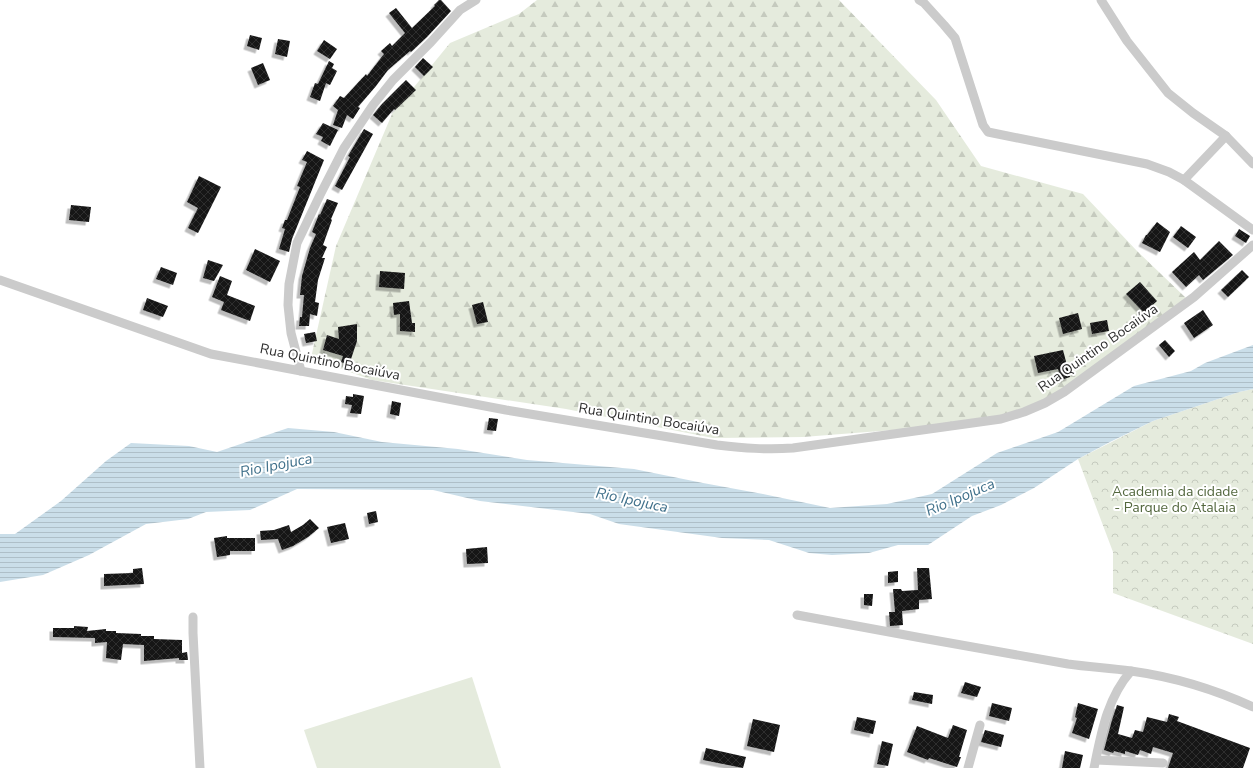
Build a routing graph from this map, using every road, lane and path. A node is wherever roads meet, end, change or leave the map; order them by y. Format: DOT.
graph roads {
  1 [pos="476,0"];
  2 [pos="919,0"];
  3 [pos="1101,0"];
  4 [pos="1226,136"];
  5 [pos="1253,164"];
  6 [pos="1184,180"];
  7 [pos="1253,230"];
  8 [pos="1253,245"];
  9 [pos="0,280"];
  10 [pos="301,371"];
  11 [pos="797,615"];
  12 [pos="194,617"];
  13 [pos="1131,671"];
  14 [pos="1253,707"];
  15 [pos="980,725"];
  16 [pos="1163,763"];
  17 [pos="1095,764"];
  18 [pos="200,768"];
  19 [pos="968,768"];
  1 -- 10 [label="street"];
  2 -- 6 [label="street"];
  3 -- 4 [label="street"];
  4 -- 5 [label="street"];
  4 -- 6 [label="street"];
  6 -- 7 [label="street"];
  8 -- 10 [label="street, Rua Quintino Bocaiúva"];
  9 -- 10 [label="street, Rua Quintino Bocaiúva"];
  11 -- 13 [label="street"];
  12 -- 18 [label="street"];
  13 -- 14 [label="street"];
  13 -- 17 [label="street"];
  15 -- 19 [label="street"];
  16 -- 17 [label="street"];
}
